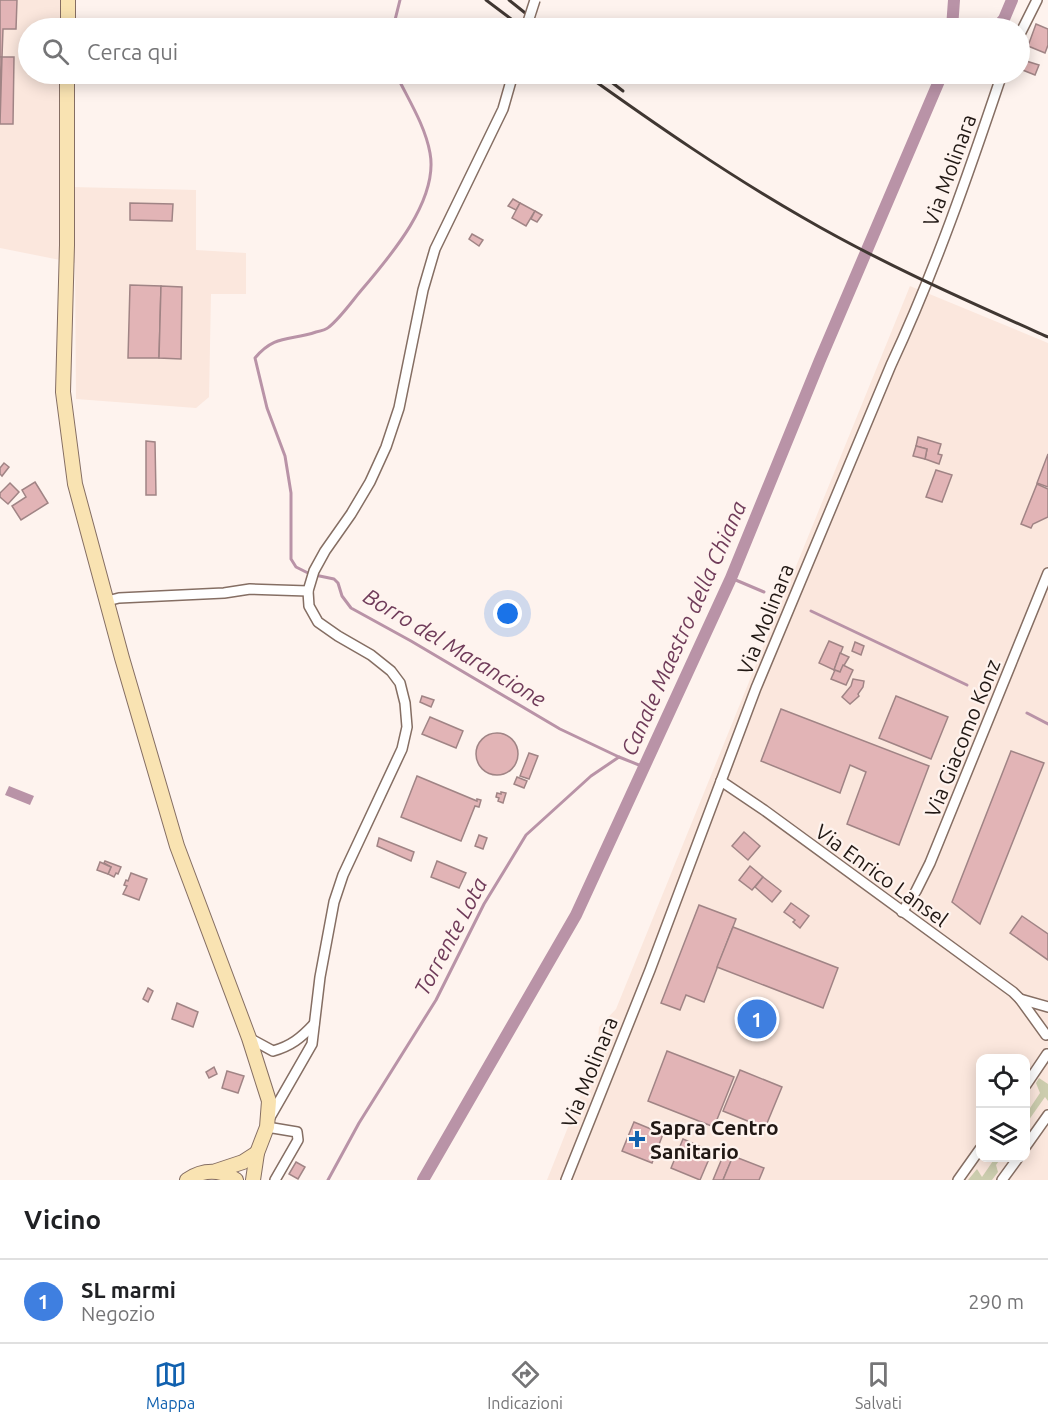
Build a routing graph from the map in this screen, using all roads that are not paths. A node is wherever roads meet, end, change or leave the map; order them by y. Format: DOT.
graph roads {
  1 [pos="68,0"];
  2 [pos="535,0"];
  3 [pos="1037,0"];
  4 [pos="68,18"];
  5 [pos="529,18"];
  6 [pos="1028,18"];
  7 [pos="67,84"];
  8 [pos="510,84"];
  9 [pos="999,84"];
  10 [pos="1048,573"];
  11 [pos="308,591"];
  12 [pos="107,601"];
  13 [pos="721,782"];
  14 [pos="902,912"];
  15 [pos="1020,999"];
  16 [pos="1048,1007"];
  17 [pos="314,1024"];
  18 [pos="1047,1032"];
  19 [pos="249,1038"];
  20 [pos="292,1044"];
  21 [pos="273,1051"];
  22 [pos="1048,1055"];
  23 [pos="302,1060"];
  24 [pos="258,1064"];
  25 [pos="1030,1080"];
  26 [pos="1048,1115"];
  27 [pos="267,1126"];
  28 [pos="1030,1140"];
  29 [pos="257,1152"];
  30 [pos="976,1156"];
  31 [pos="1015,1162"];
  32 [pos="215,1171"];
  33 [pos="187,1180"];
  34 [pos="236,1180"];
  35 [pos="253,1180"];
  36 [pos="275,1180"];
  37 [pos="566,1180"];
  38 [pos="958,1180"];
  39 [pos="1002,1180"];
  1 -- 4 [label="main road"];
  2 -- 5 [label="street, bridge"];
  3 -- 6 [label="street"];
  7 -- 12 [label="main road"];
  8 -- 11 [label="street"];
  9 -- 13 [label="street, Via Molinara"];
  10 -- 14 [label="street, Via Giacomo Konz"];
  11 -- 12 [label="street"];
  11 -- 17 [label="street"];
  12 -- 19 [label="main road"];
  13 -- 14 [label="street, Via Enrico Lansel"];
  13 -- 37 [label="street, Via Molinara"];
  14 -- 15 [label="street, Via Enrico Lansel"];
  15 -- 16 [label="street, Via Enrico Lansel"];
  15 -- 18 [label="street, Via Enrico Lansel"];
  17 -- 20 [label="street"];
  17 -- 23 [label="street"];
  18 -- 22 [label="street"];
  19 -- 21 [label="street"];
  19 -- 24 [label="main road"];
  20 -- 21 [label="street"];
  20 -- 23 [label="street"];
  21 -- 24 [label="street"];
  22 -- 25 [label="street"];
  23 -- 27 [label="street"];
  24 -- 27 [label="main road"];
  26 -- 28 [label="street"];
  27 -- 29 [label="main road"];
  27 -- 36 [label="street"];
  29 -- 32 [label="main road"];
  29 -- 35 [label="main road"];
  30 -- 38 [label="street"];
  31 -- 39 [label="street"];
  32 -- 33 [label="main road"];
  32 -- 34 [label="main road"];
}
